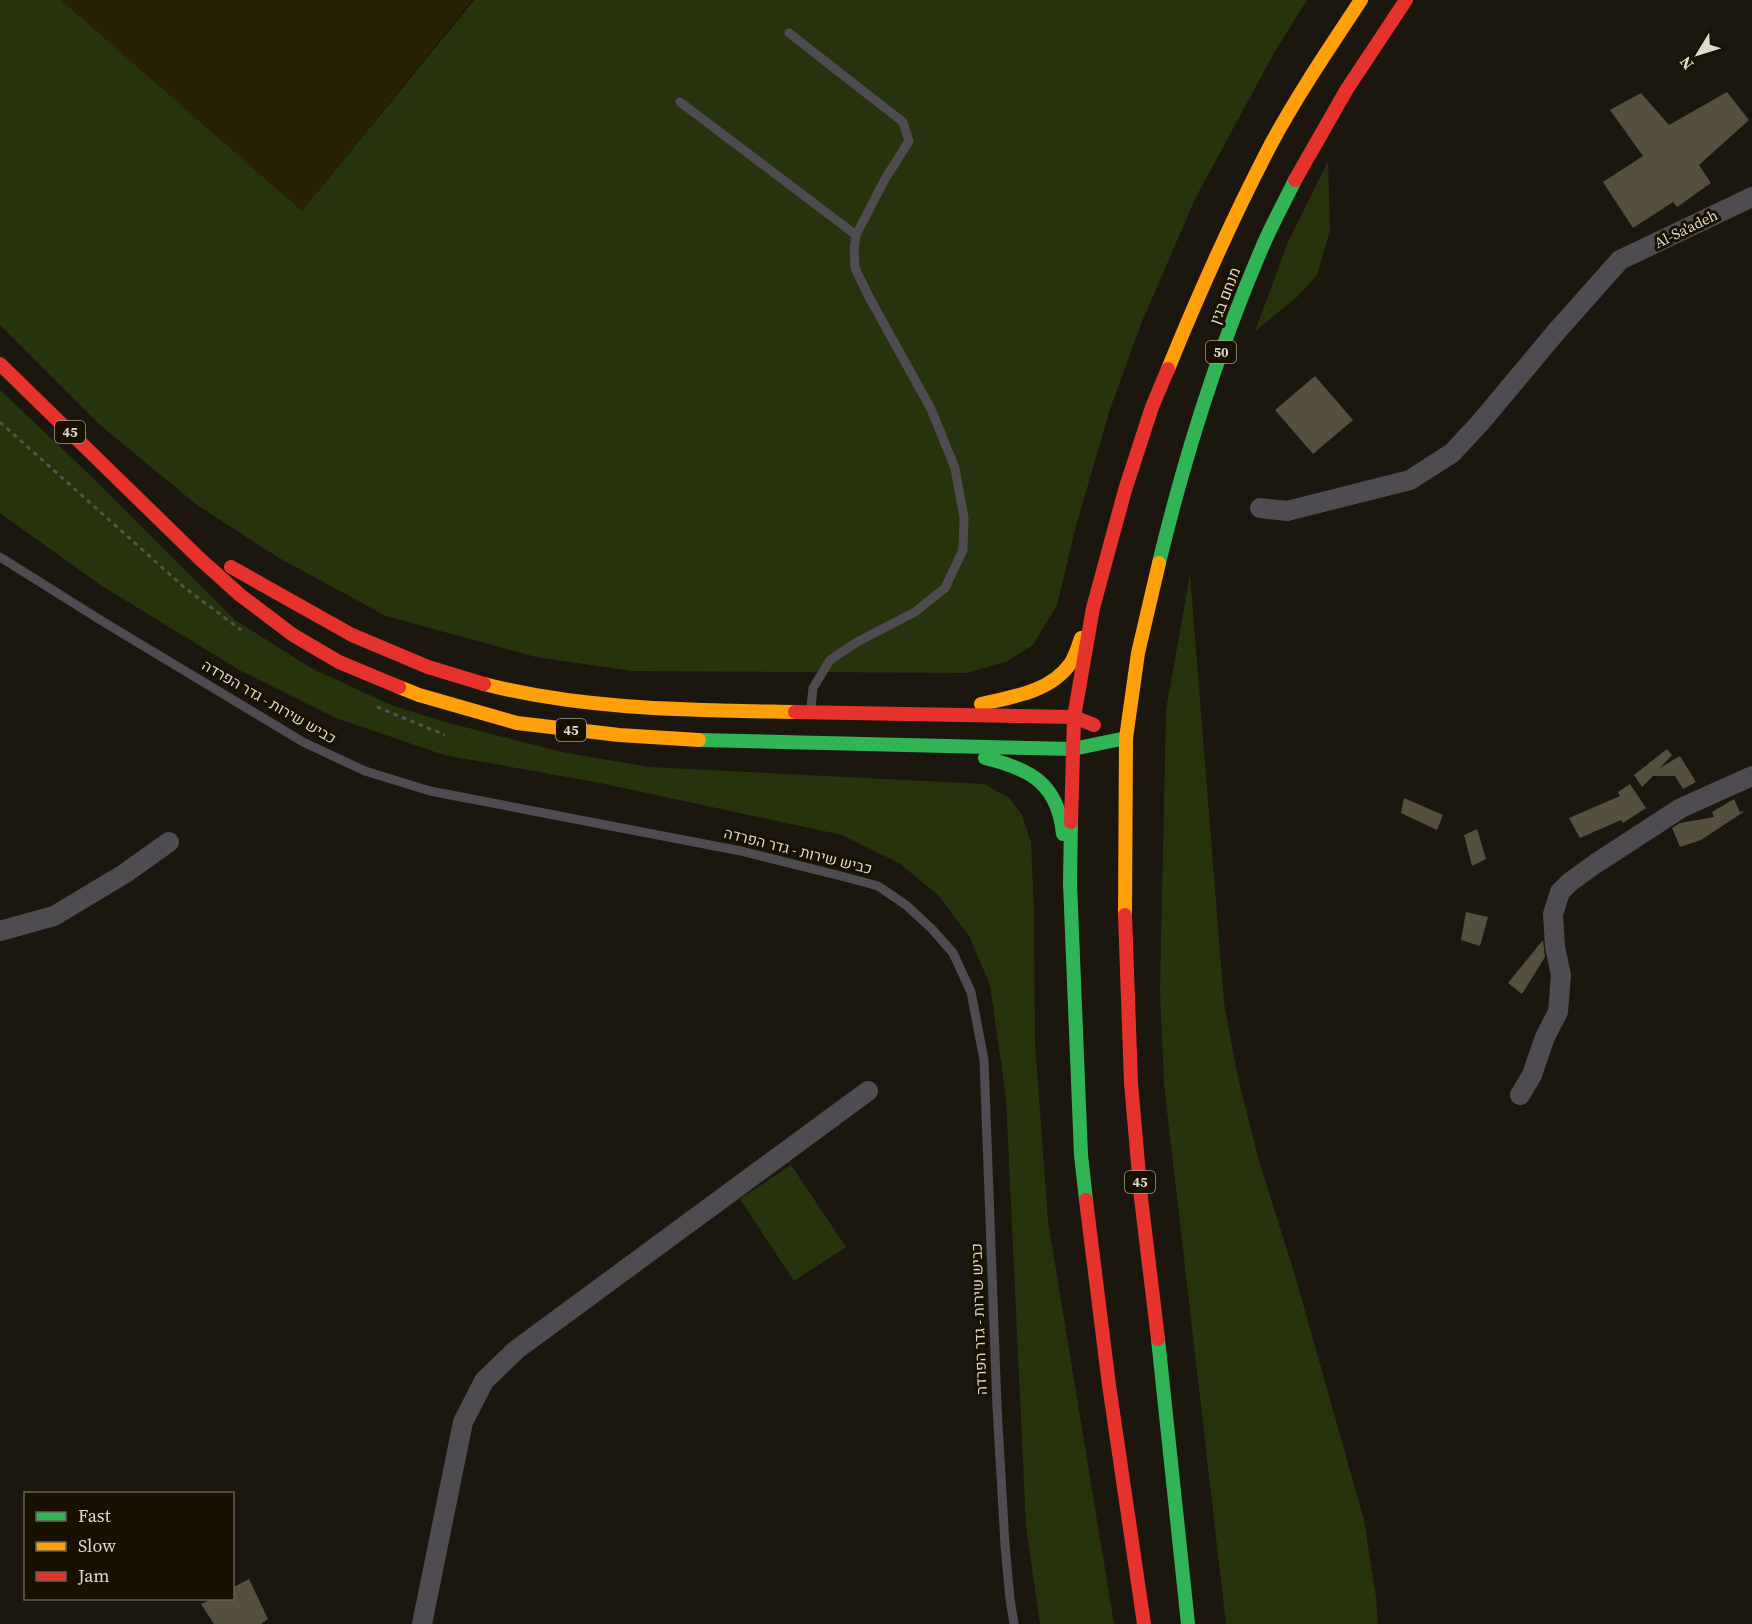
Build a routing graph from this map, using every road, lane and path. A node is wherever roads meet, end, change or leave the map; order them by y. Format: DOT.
graph roads {
  1 [pos="1361,0"];
  2 [pos="1406,0"];
  3 [pos="789,33"];
  4 [pos="680,102"];
  5 [pos="1752,197"];
  6 [pos="856,235"];
  7 [pos="0,364"];
  8 [pos="141,499"];
  9 [pos="1260,508"];
  10 [pos="0,557"];
  11 [pos="1093,608"];
  12 [pos="810,712"];
  13 [pos="935,715"];
  14 [pos="1074,717"];
  15 [pos="1126,738"];
  16 [pos="919,745"];
  17 [pos="1073,749"];
  18 [pos="1752,776"];
  19 [pos="169,842"];
  20 [pos="1070,883"];
  21 [pos="0,931"];
  22 [pos="868,1091"];
  23 [pos="1520,1095"];
  24 [pos="422,1624"];
  25 [pos="1014,1624"];
  26 [pos="1144,1624"];
  27 [pos="1188,1624"];
  1 -- 11 [label="highway, מנחם בגין"];
  2 -- 15 [label="highway, מנחם בגין / 50"];
  3 -- 6 [label="lane"];
  4 -- 6 [label="lane"];
  5 -- 9 [label="street, Al-Sa'adeh"];
  6 -- 12 [label="lane"];
  7 -- 8 [label="highway, 45"];
  8 -- 12 [label="highway, 45"];
  8 -- 16 [label="highway, 45"];
  10 -- 25 [label="lane, כביש שירות - גדר הפרדה"];
  11 -- 13 [label="highway"];
  11 -- 14 [label="highway, מנחם בגין"];
  12 -- 13 [label="highway, 45"];
  13 -- 14 [label="highway, 45"];
  14 -- 15 [label="highway, 45"];
  14 -- 17 [label="highway, מנחם בגין"];
  15 -- 17 [label="highway, 45"];
  15 -- 27 [label="highway, 45"];
  16 -- 17 [label="highway, 45"];
  16 -- 20 [label="highway"];
  17 -- 20 [label="highway, מנחם בגין"];
  18 -- 23 [label="street"];
  19 -- 21 [label="street"];
  20 -- 26 [label="highway"];
  22 -- 24 [label="street"];
}
